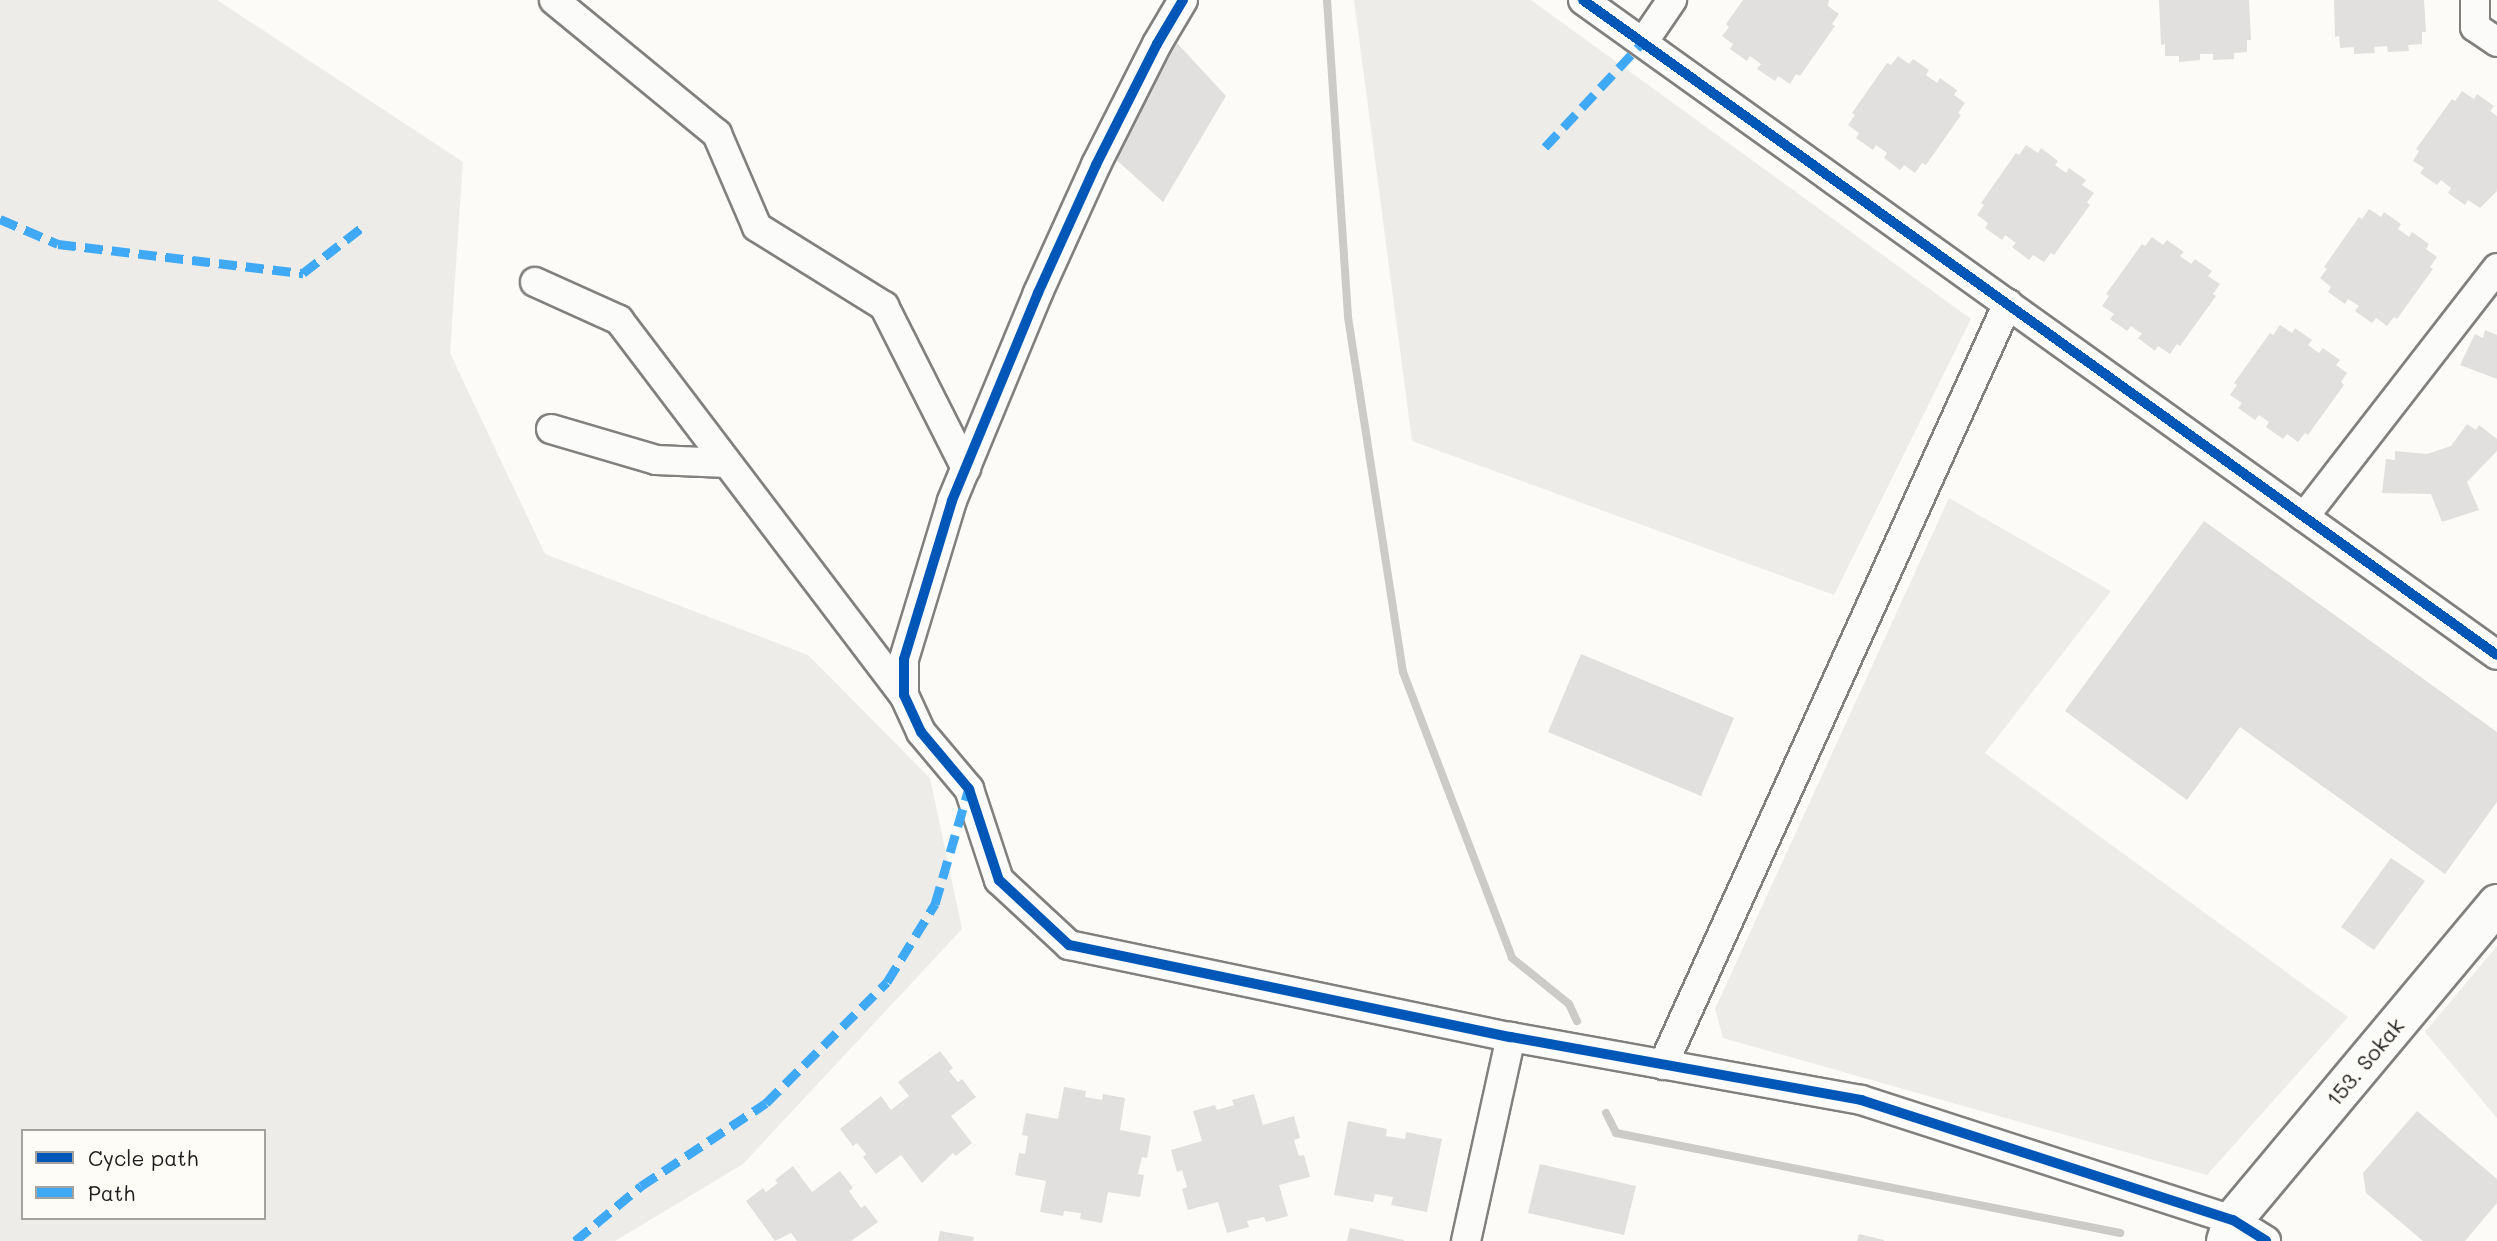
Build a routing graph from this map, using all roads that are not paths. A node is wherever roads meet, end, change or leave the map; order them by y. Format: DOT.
graph roads {
  1 [pos="554,0"];
  2 [pos="1183,0"];
  3 [pos="1583,0"];
  4 [pos="1672,0"];
  5 [pos="2475,0"];
  6 [pos="1644,41"];
  7 [pos="2497,42"];
  8 [pos="2497,268"];
  9 [pos="535,282"];
  10 [pos="2008,303"];
  11 [pos="551,429"];
  12 [pos="727,463"];
  13 [pos="966,468"];
  14 [pos="2304,517"];
  15 [pos="2497,655"];
  16 [pos="904,695"];
  17 [pos="2497,904"];
  18 [pos="1511,1037"];
  19 [pos="1663,1065"];
  20 [pos="2230,1230"];
  21 [pos="1466,1241"];
  22 [pos="2266,1241"];
  1 -- 13 [label="street"];
  2 -- 13 [label="street"];
  3 -- 6 [label="street"];
  4 -- 6 [label="street"];
  5 -- 7 [label="street"];
  6 -- 10 [label="street"];
  8 -- 14 [label="street"];
  9 -- 12 [label="street"];
  10 -- 14 [label="street"];
  10 -- 19 [label="street"];
  11 -- 12 [label="street"];
  12 -- 16 [label="street"];
  13 -- 16 [label="street"];
  14 -- 15 [label="street"];
  16 -- 18 [label="street"];
  17 -- 20 [label="street, 153. Sokak"];
  18 -- 19 [label="street"];
  18 -- 21 [label="street"];
  19 -- 20 [label="street"];
  20 -- 22 [label="street"];
}
